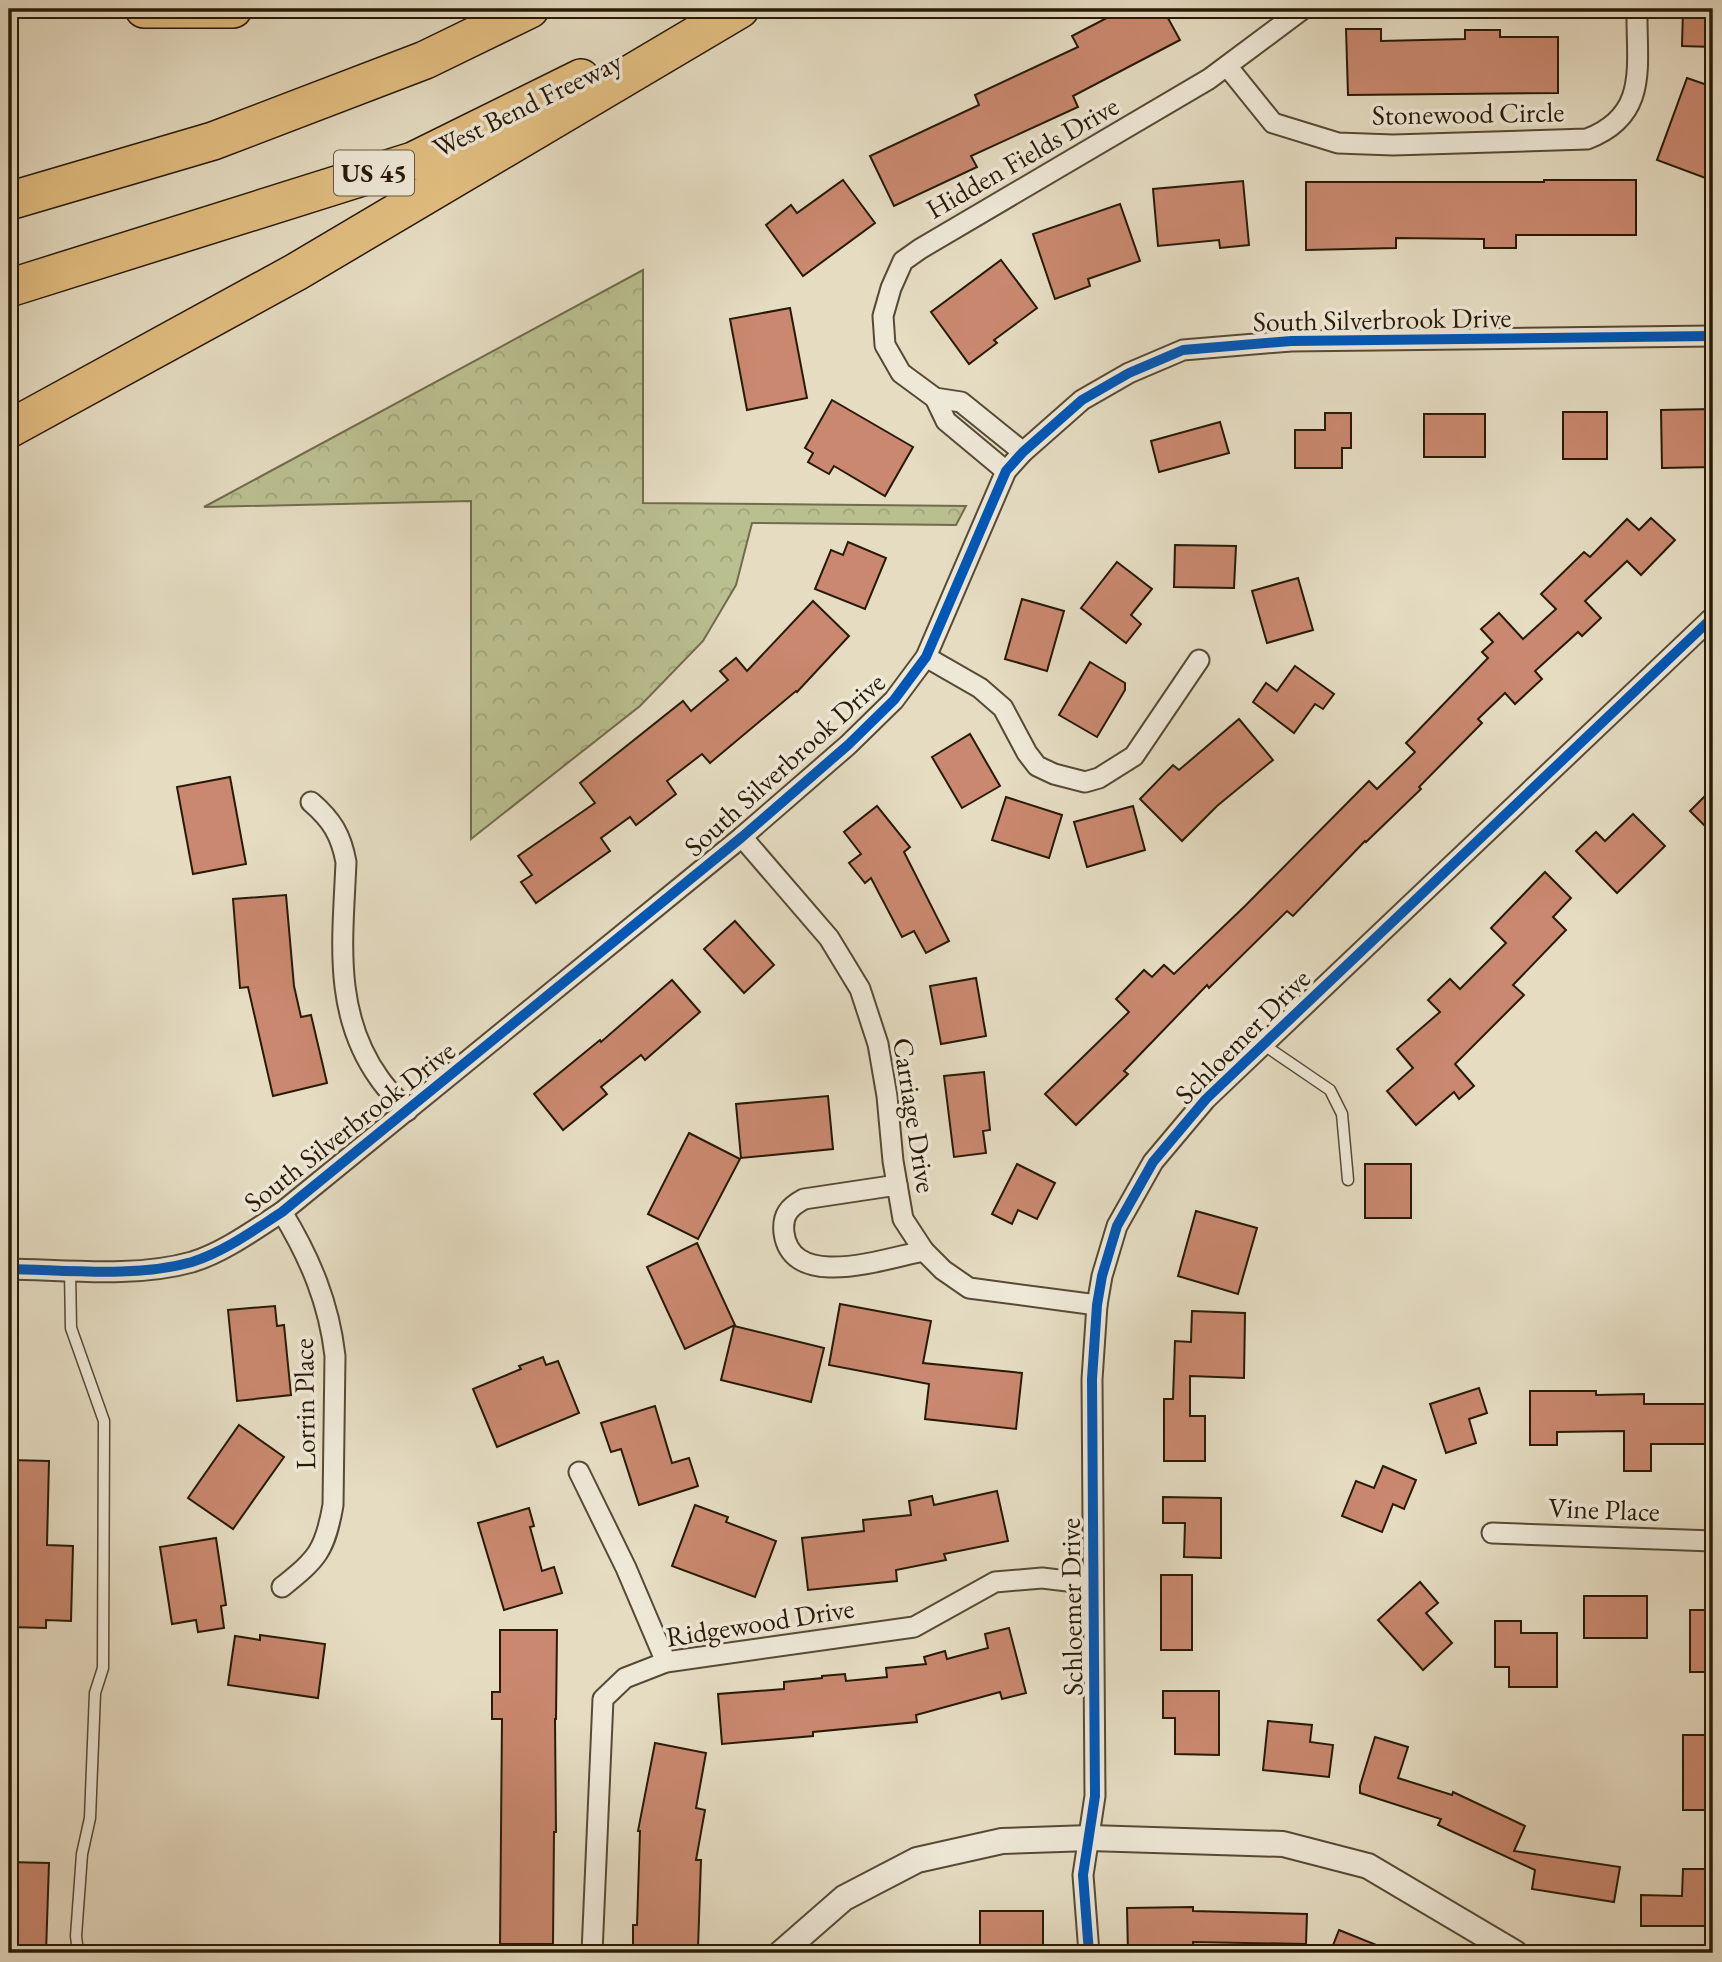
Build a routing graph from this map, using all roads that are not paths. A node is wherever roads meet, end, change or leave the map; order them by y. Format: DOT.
graph roads {
  1 [pos="144,9"];
  2 [pos="233,9"];
  3 [pos="530,9"];
  4 [pos="720,9"];
  5 [pos="740,9"];
  6 [pos="1303,9"];
  7 [pos="1637,9"];
  8 [pos="1227,66"];
  9 [pos="9,201"];
  10 [pos="9,288"];
  11 [pos="1713,336"];
  12 [pos="935,398"];
  13 [pos="9,429"];
  14 [pos="1023,452"];
  15 [pos="1006,471"];
  16 [pos="1713,617"];
  17 [pos="926,657"];
  18 [pos="1199,660"];
  19 [pos="311,802"];
  20 [pos="741,837"];
  21 [pos="1264,1045"];
  22 [pos="407,1111"];
  23 [pos="1348,1180"];
  24 [pos="897,1185"];
  25 [pos="282,1213"];
  26 [pos="924,1251"];
  27 [pos="9,1269"];
  28 [pos="70,1270"];
  29 [pos="1097,1305"];
  30 [pos="579,1472"];
  31 [pos="1492,1533"];
  32 [pos="1713,1541"];
  33 [pos="1093,1584"];
  34 [pos="282,1587"];
  35 [pos="666,1662"];
  36 [pos="1090,1838"];
  37 [pos="1501,1950"];
  38 [pos="78,1953"];
  39 [pos="592,1953"];
  40 [pos="781,1953"];
  41 [pos="1089,1953"];
  1 -- 2 [label="highway"];
  3 -- 9 [label="highway"];
  4 -- 10 [label="highway, West Bend Freeway / US 45"];
  5 -- 13 [label="highway"];
  6 -- 8 [label="street, Hidden Fields Drive"];
  7 -- 8 [label="street, Stonewood Circle"];
  8 -- 12 [label="street, Hidden Fields Drive"];
  11 -- 14 [label="street, South Silverbrook Drive"];
  12 -- 14 [label="street, Hidden Fields Drive"];
  12 -- 15 [label="street, Hidden Fields Drive"];
  14 -- 15 [label="street, South Silverbrook Drive"];
  15 -- 17 [label="street, South Silverbrook Drive"];
  16 -- 21 [label="street, Schloemer Drive"];
  17 -- 18 [label="street"];
  17 -- 20 [label="street, South Silverbrook Drive"];
  19 -- 22 [label="street"];
  20 -- 22 [label="street, South Silverbrook Drive"];
  20 -- 24 [label="street, Carriage Drive"];
  21 -- 23 [label="lane"];
  21 -- 29 [label="street, Schloemer Drive"];
  22 -- 25 [label="street, South Silverbrook Drive"];
  24 -- 26 [label="street, Carriage Drive"];
  24 -- 26 [label="street"];
  25 -- 28 [label="street, South Silverbrook Drive"];
  25 -- 34 [label="street, Lorrin Place"];
  26 -- 29 [label="street, Carriage Drive"];
  27 -- 28 [label="street, South Silverbrook Drive"];
  28 -- 38 [label="lane"];
  29 -- 33 [label="street, Schloemer Drive"];
  30 -- 35 [label="street"];
  31 -- 32 [label="street, Vine Place"];
  33 -- 35 [label="street, Ridgewood Drive"];
  33 -- 36 [label="street, Schloemer Drive"];
  35 -- 39 [label="street, Ridgewood Drive"];
  36 -- 37 [label="street"];
  36 -- 40 [label="street"];
  36 -- 41 [label="street, Schloemer Drive"];
}
